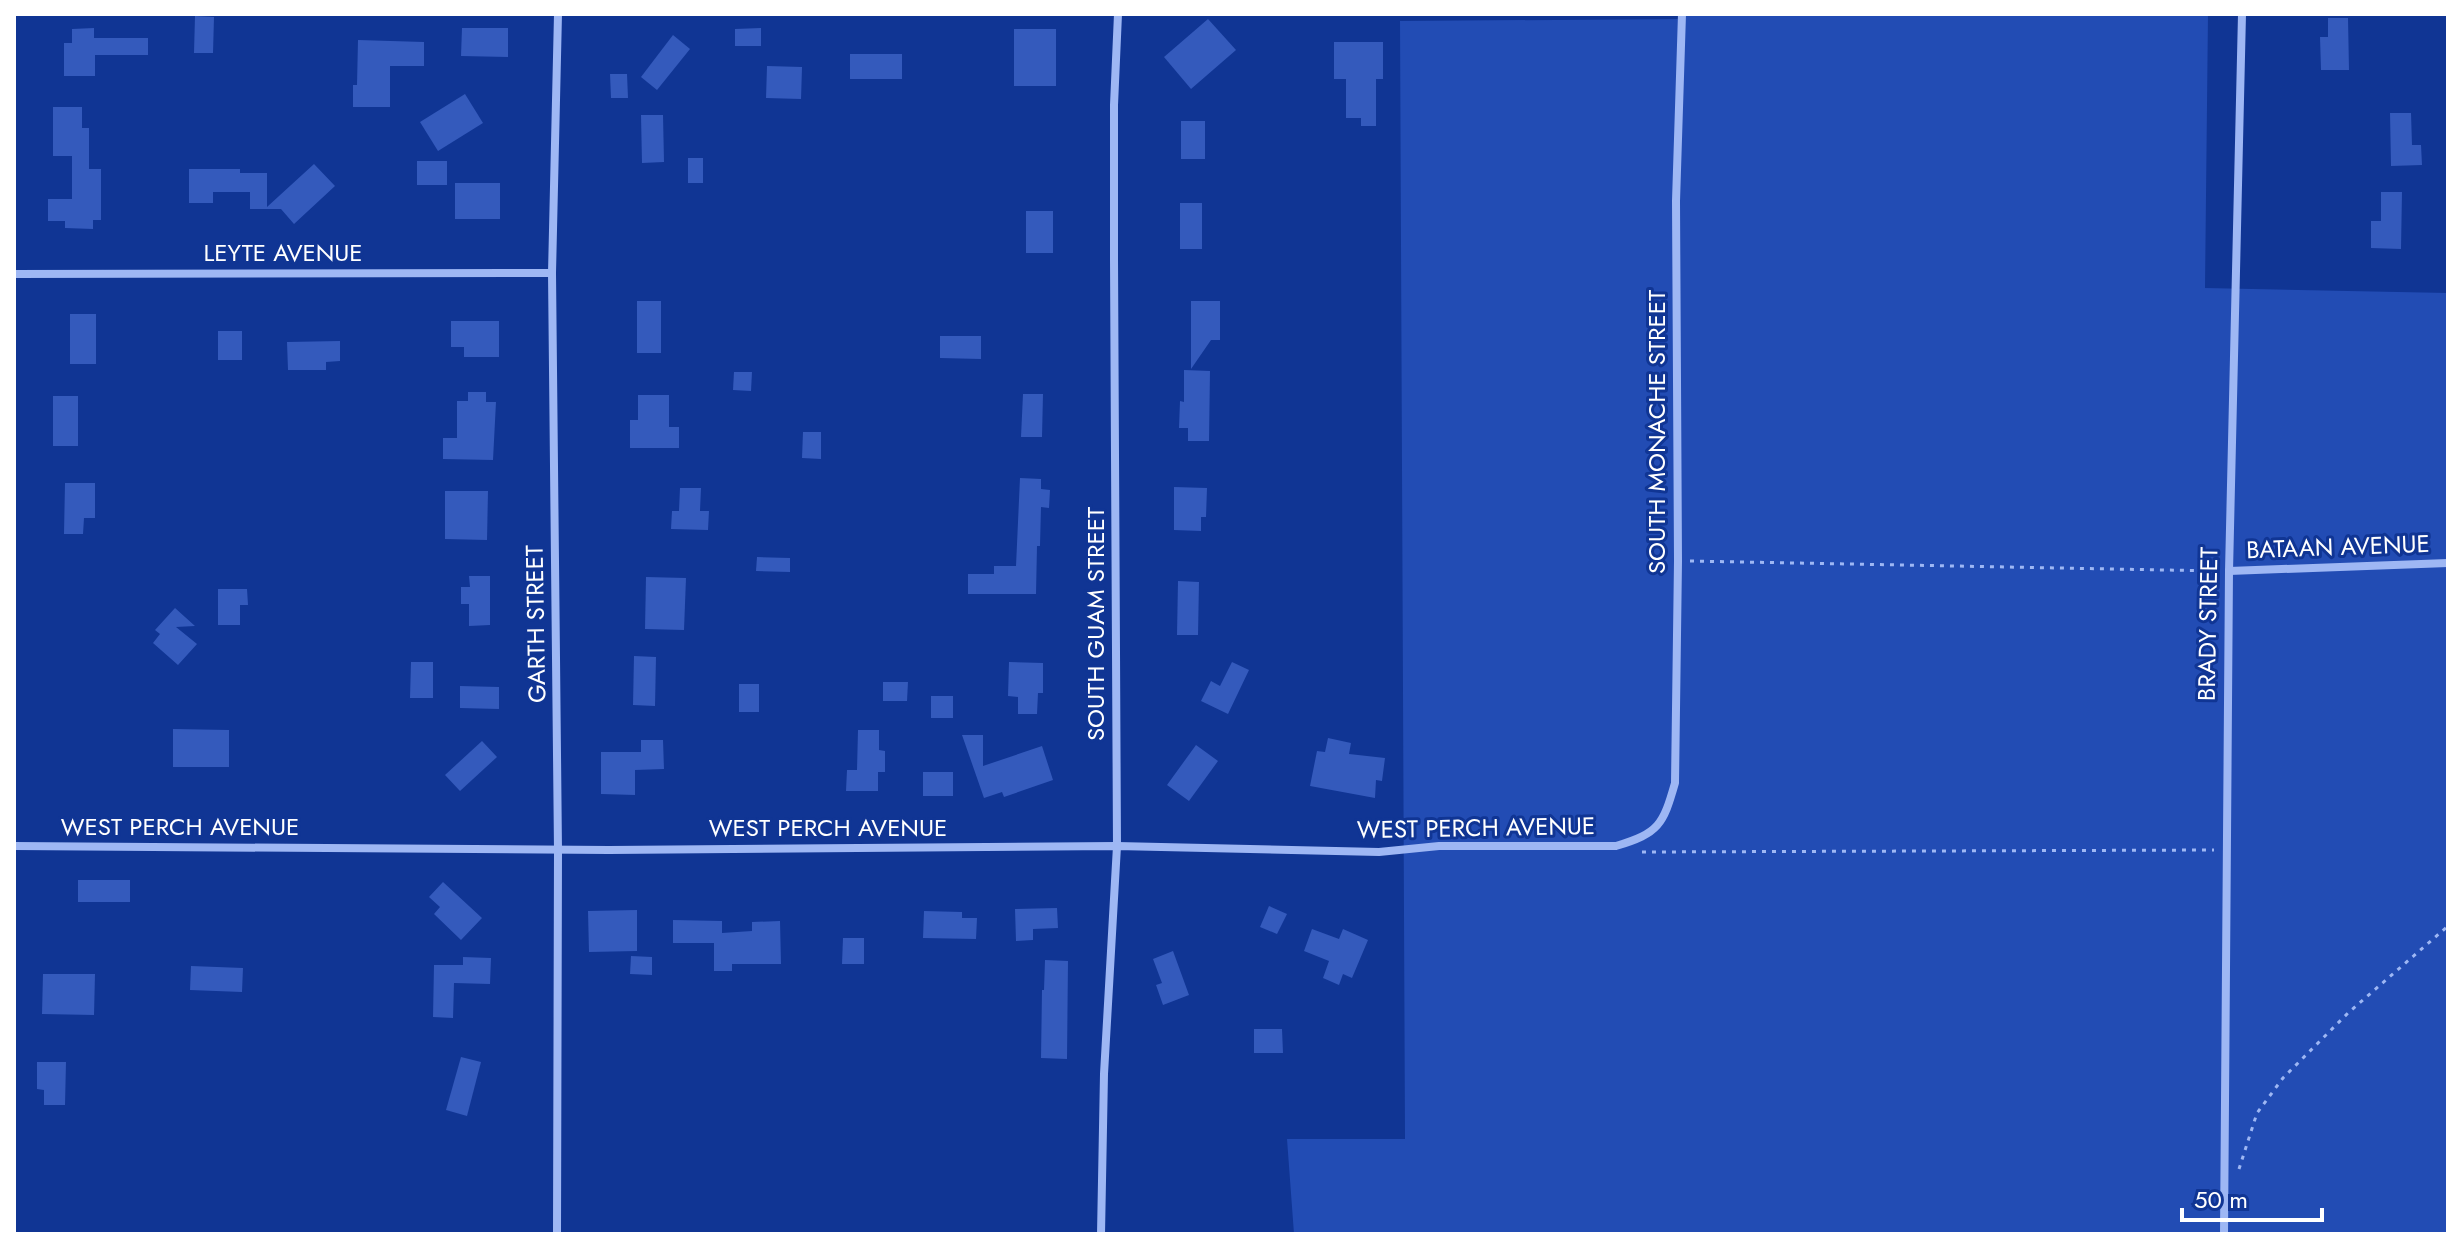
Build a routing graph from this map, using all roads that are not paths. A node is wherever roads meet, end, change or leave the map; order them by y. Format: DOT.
graph roads {
  1 [pos="558,14"];
  2 [pos="1118,14"];
  3 [pos="1682,14"];
  4 [pos="2242,14"];
  5 [pos="552,273"];
  6 [pos="14,274"];
  7 [pos="2448,563"];
  8 [pos="2229,571"];
  9 [pos="1641,838"];
  10 [pos="14,846"];
  11 [pos="1117,846"];
  12 [pos="558,850"];
  13 [pos="557,1234"];
  14 [pos="1101,1234"];
  15 [pos="2224,1234"];
  1 -- 5 [label="street, GARTH STREET"];
  2 -- 11 [label="street, SOUTH GUAM STREET"];
  3 -- 9 [label="street, SOUTH MONACHE STREET"];
  4 -- 8 [label="street, BRADY STREET"];
  5 -- 6 [label="street, LEYTE AVENUE"];
  5 -- 12 [label="street, GARTH STREET"];
  7 -- 8 [label="street, BATAAN AVENUE"];
  8 -- 15 [label="street, BRADY STREET"];
  9 -- 11 [label="street, WEST PERCH AVENUE"];
  10 -- 12 [label="street, WEST PERCH AVENUE"];
  11 -- 12 [label="street, WEST PERCH AVENUE"];
  11 -- 14 [label="street, SOUTH GUAM STREET"];
  12 -- 13 [label="street, GARTH STREET"];
}
